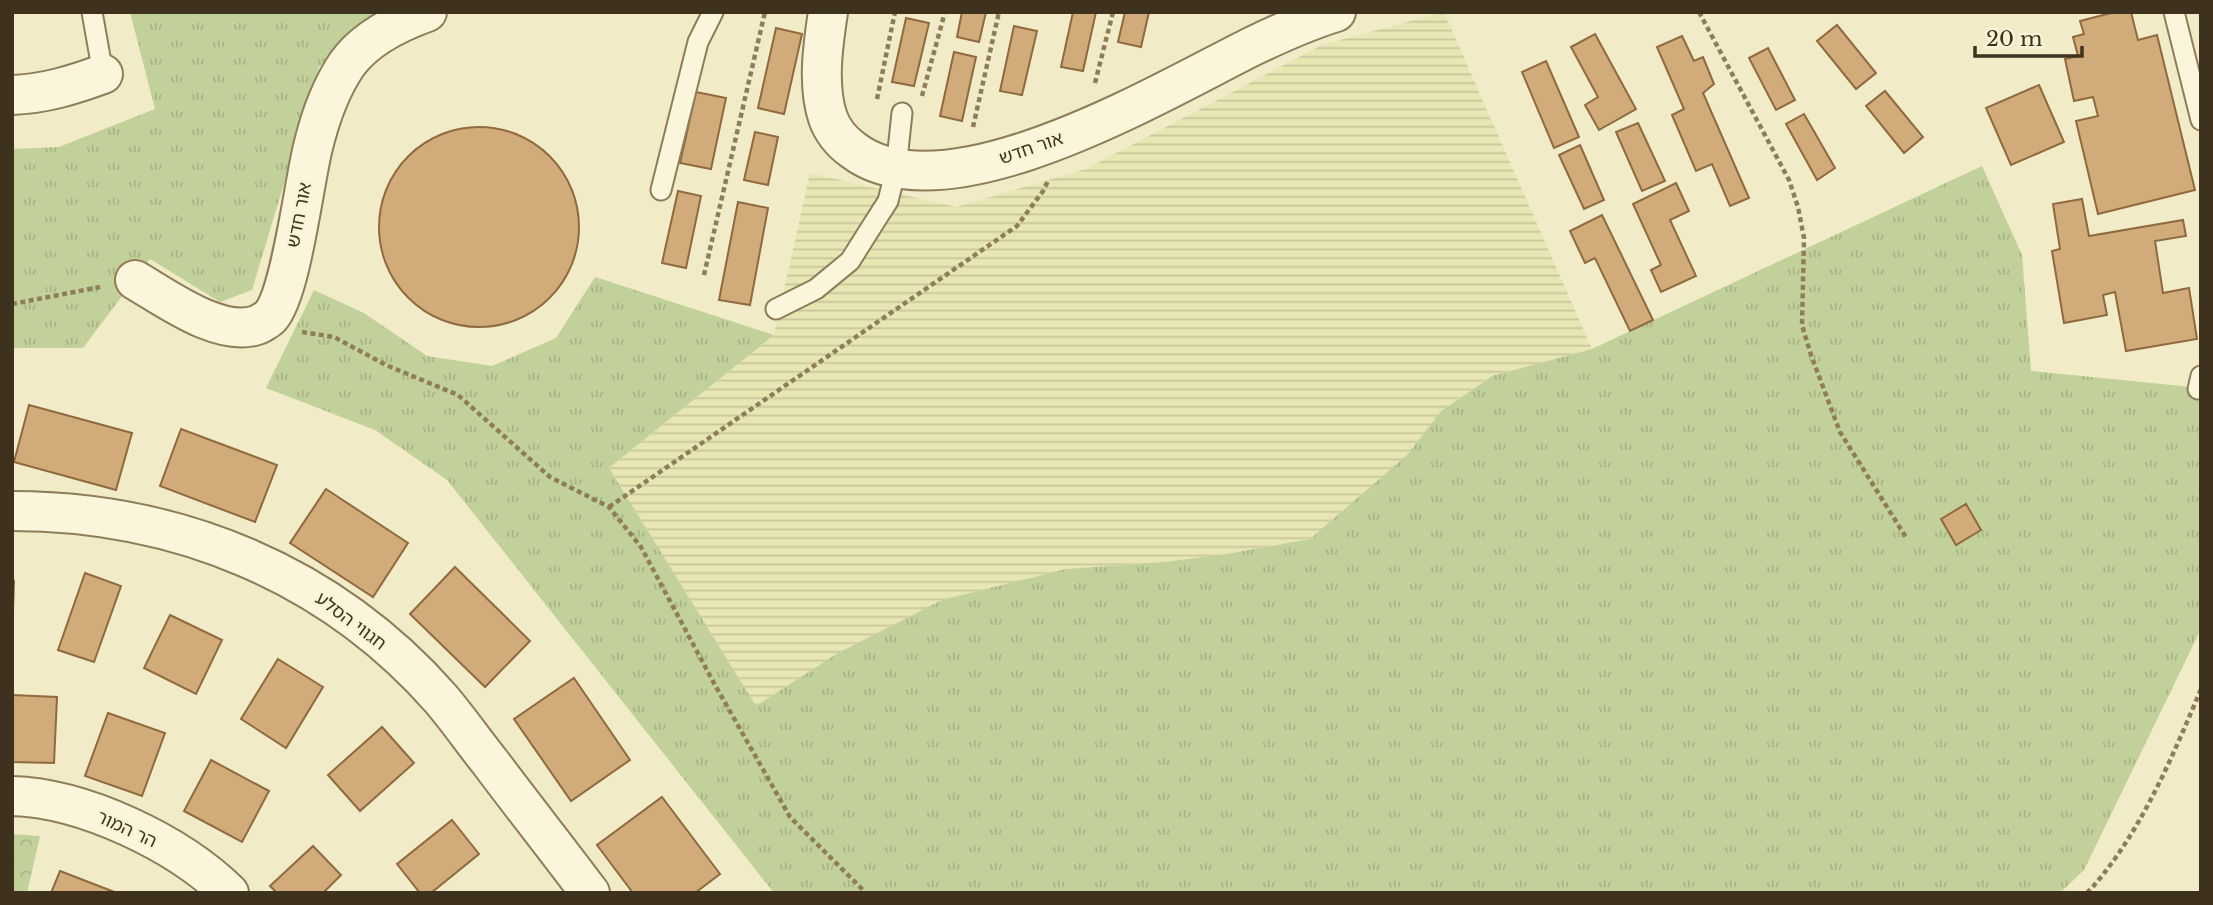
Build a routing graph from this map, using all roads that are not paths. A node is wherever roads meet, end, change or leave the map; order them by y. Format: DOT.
graph roads {
  1 [pos="92,12"];
  2 [pos="427,12"];
  3 [pos="713,12"];
  4 [pos="828,12"];
  5 [pos="1336,12"];
  6 [pos="2174,12"];
  7 [pos="103,74"];
  8 [pos="12,95"];
  9 [pos="902,113"];
  10 [pos="2201,120"];
  11 [pos="896,169"];
  12 [pos="661,190"];
  13 [pos="135,280"];
  14 [pos="776,309"];
  15 [pos="12,511"];
  16 [pos="12,796"];
  17 [pos="229,893"];
  18 [pos="590,893"];
  1 -- 7 [label="lane"];
  2 -- 13 [label="street, אור חדש"];
  3 -- 12 [label="lane"];
  4 -- 11 [label="street, אור חדש"];
  5 -- 11 [label="street, אור חדש"];
  6 -- 10 [label="lane"];
  7 -- 8 [label="street"];
  9 -- 11 [label="lane"];
  11 -- 14 [label="lane"];
  15 -- 18 [label="street, חגווי הסלע"];
  16 -- 17 [label="street, הר המור"];
}
